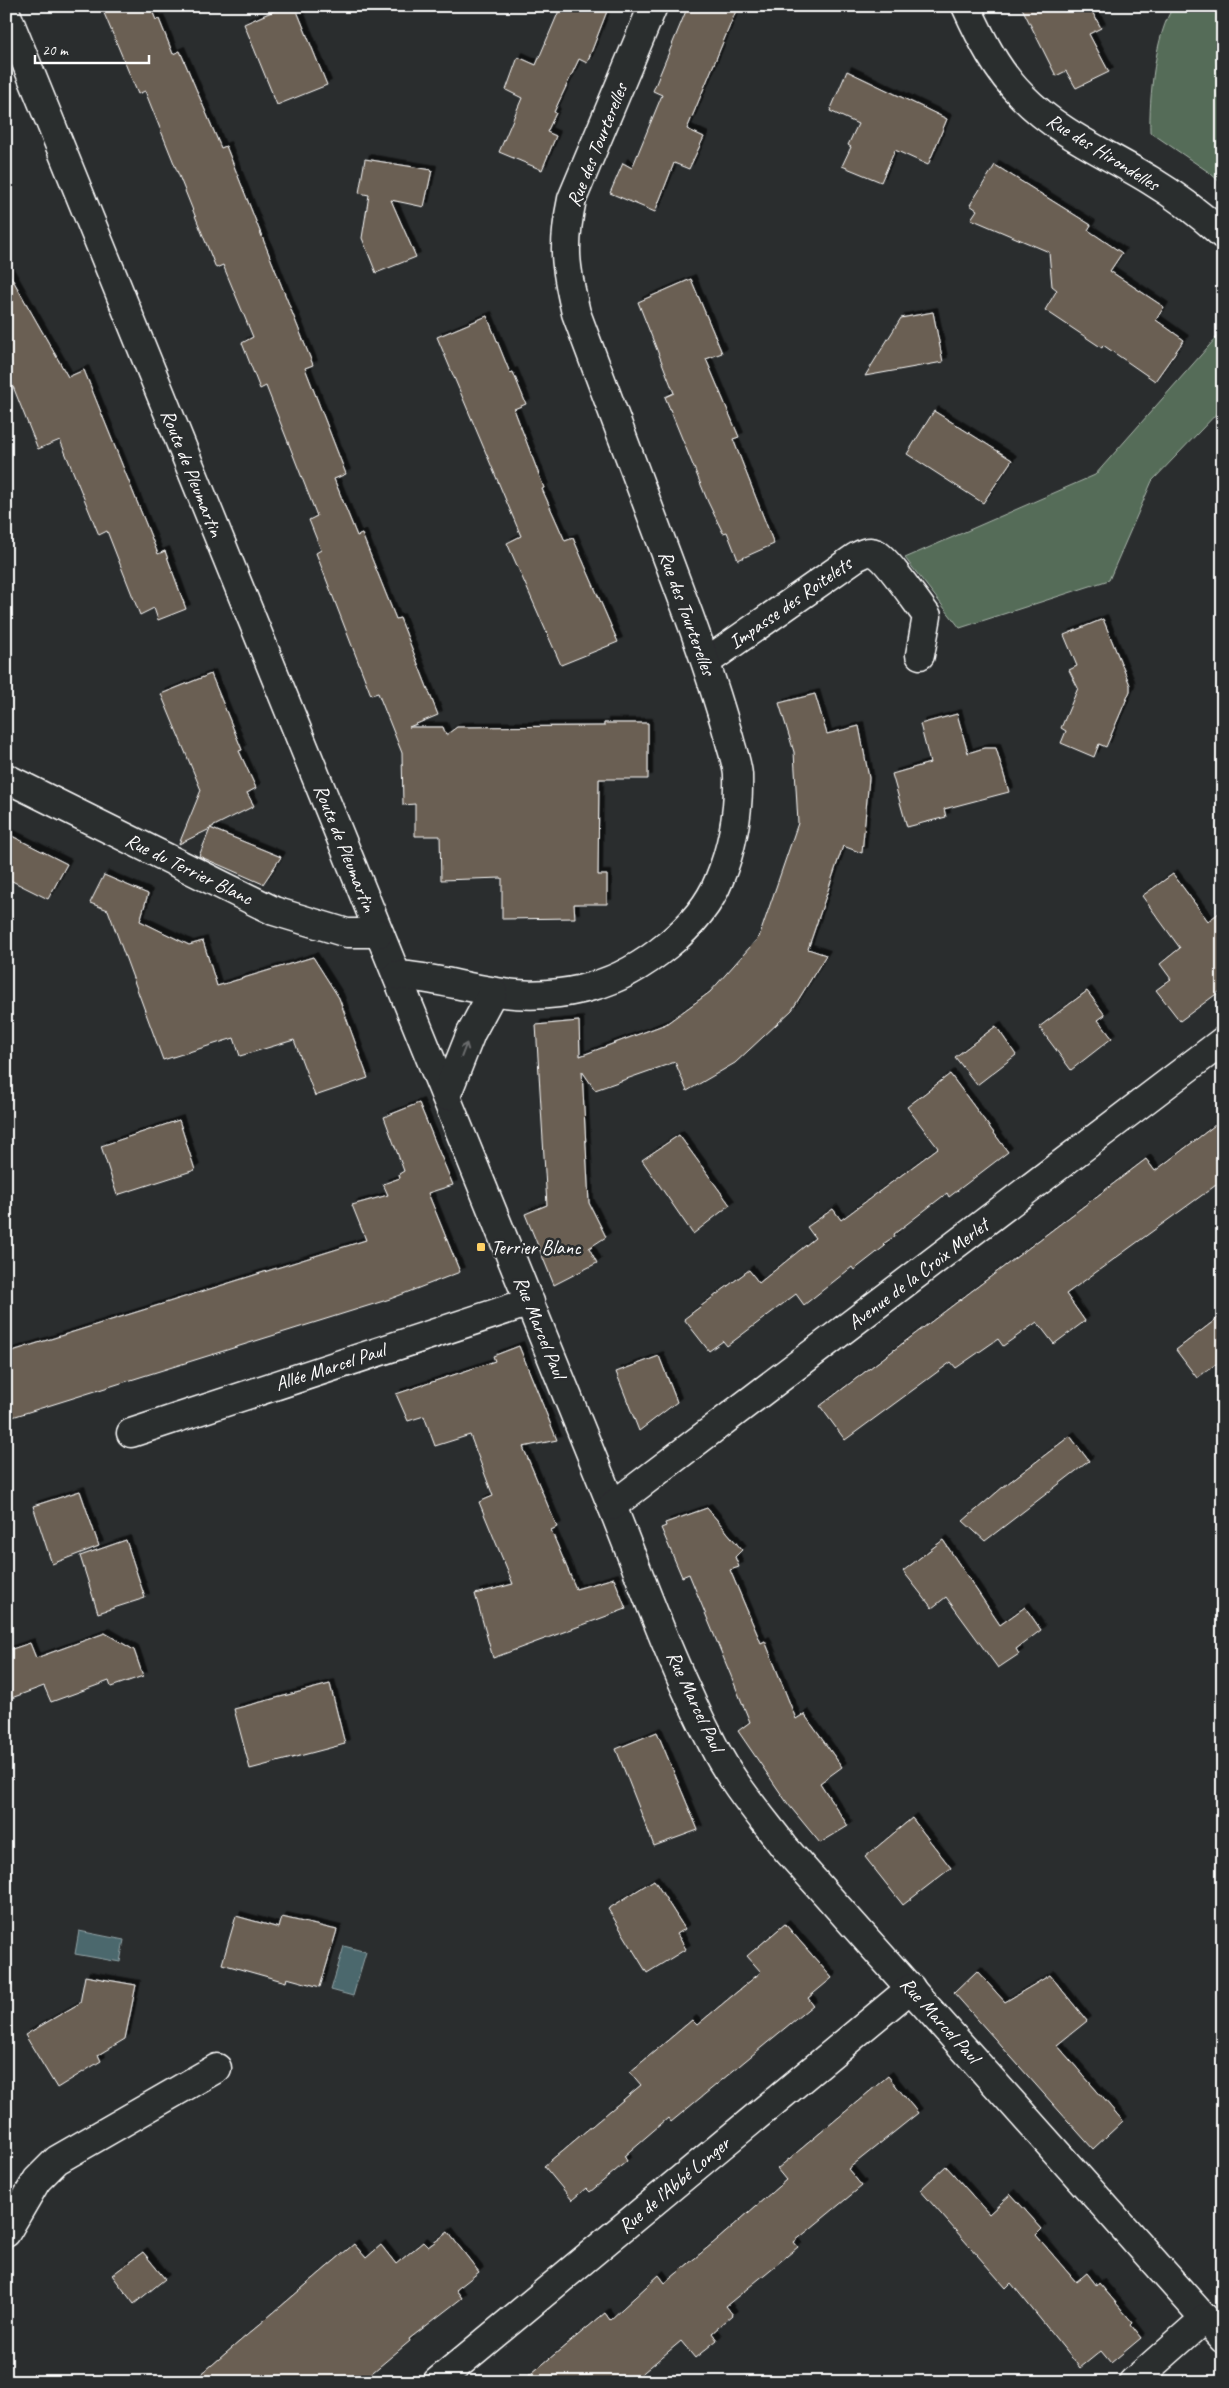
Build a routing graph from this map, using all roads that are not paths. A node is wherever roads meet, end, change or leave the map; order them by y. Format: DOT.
graph roads {
  1 [pos="653,6"];
  2 [pos="966,6"];
  3 [pos="6,13"];
  4 [pos="1223,235"];
  5 [pos="920,655"];
  6 [pos="706,662"];
  7 [pos="6,778"];
  8 [pos="379,933"];
  9 [pos="397,975"];
  10 [pos="493,992"];
  11 [pos="1223,1041"];
  12 [pos="446,1096"];
  13 [pos="530,1302"];
  14 [pos="131,1433"];
  15 [pos="612,1506"];
  16 [pos="911,1988"];
  17 [pos="217,2068"];
  18 [pos="6,2233"];
  19 [pos="1205,2318"];
  20 [pos="1223,2339"];
  21 [pos="437,2382"];
  22 [pos="1133,2382"];
  1 -- 6 [label="street, Rue des Tourterelles"];
  2 -- 4 [label="street, Rue des Hirondelles"];
  3 -- 8 [label="street, Route de Pleumartin"];
  5 -- 6 [label="street, Impasse des Roitelets"];
  6 -- 10 [label="street, Rue des Tourterelles"];
  7 -- 8 [label="street, Rue du Terrier Blanc"];
  8 -- 9 [label="street, Rue Marcel Paul"];
  9 -- 10 [label="street, Rue des Tourterelles"];
  9 -- 12 [label="street, Rue Marcel Paul"];
  12 -- 10 [label="street, one-way"];
  11 -- 15 [label="street, Avenue de la Croix Merlet"];
  12 -- 13 [label="street, Rue Marcel Paul"];
  13 -- 14 [label="street, Allée Marcel Paul"];
  13 -- 15 [label="street, Rue Marcel Paul"];
  15 -- 16 [label="street, Rue Marcel Paul"];
  16 -- 19 [label="street, Rue Marcel Paul"];
  16 -- 21 [label="street, Rue de l’Abbé Longer"];
  17 -- 18 [label="street"];
  19 -- 20 [label="street, Rue Marcel Paul"];
  19 -- 22 [label="street"];
}
